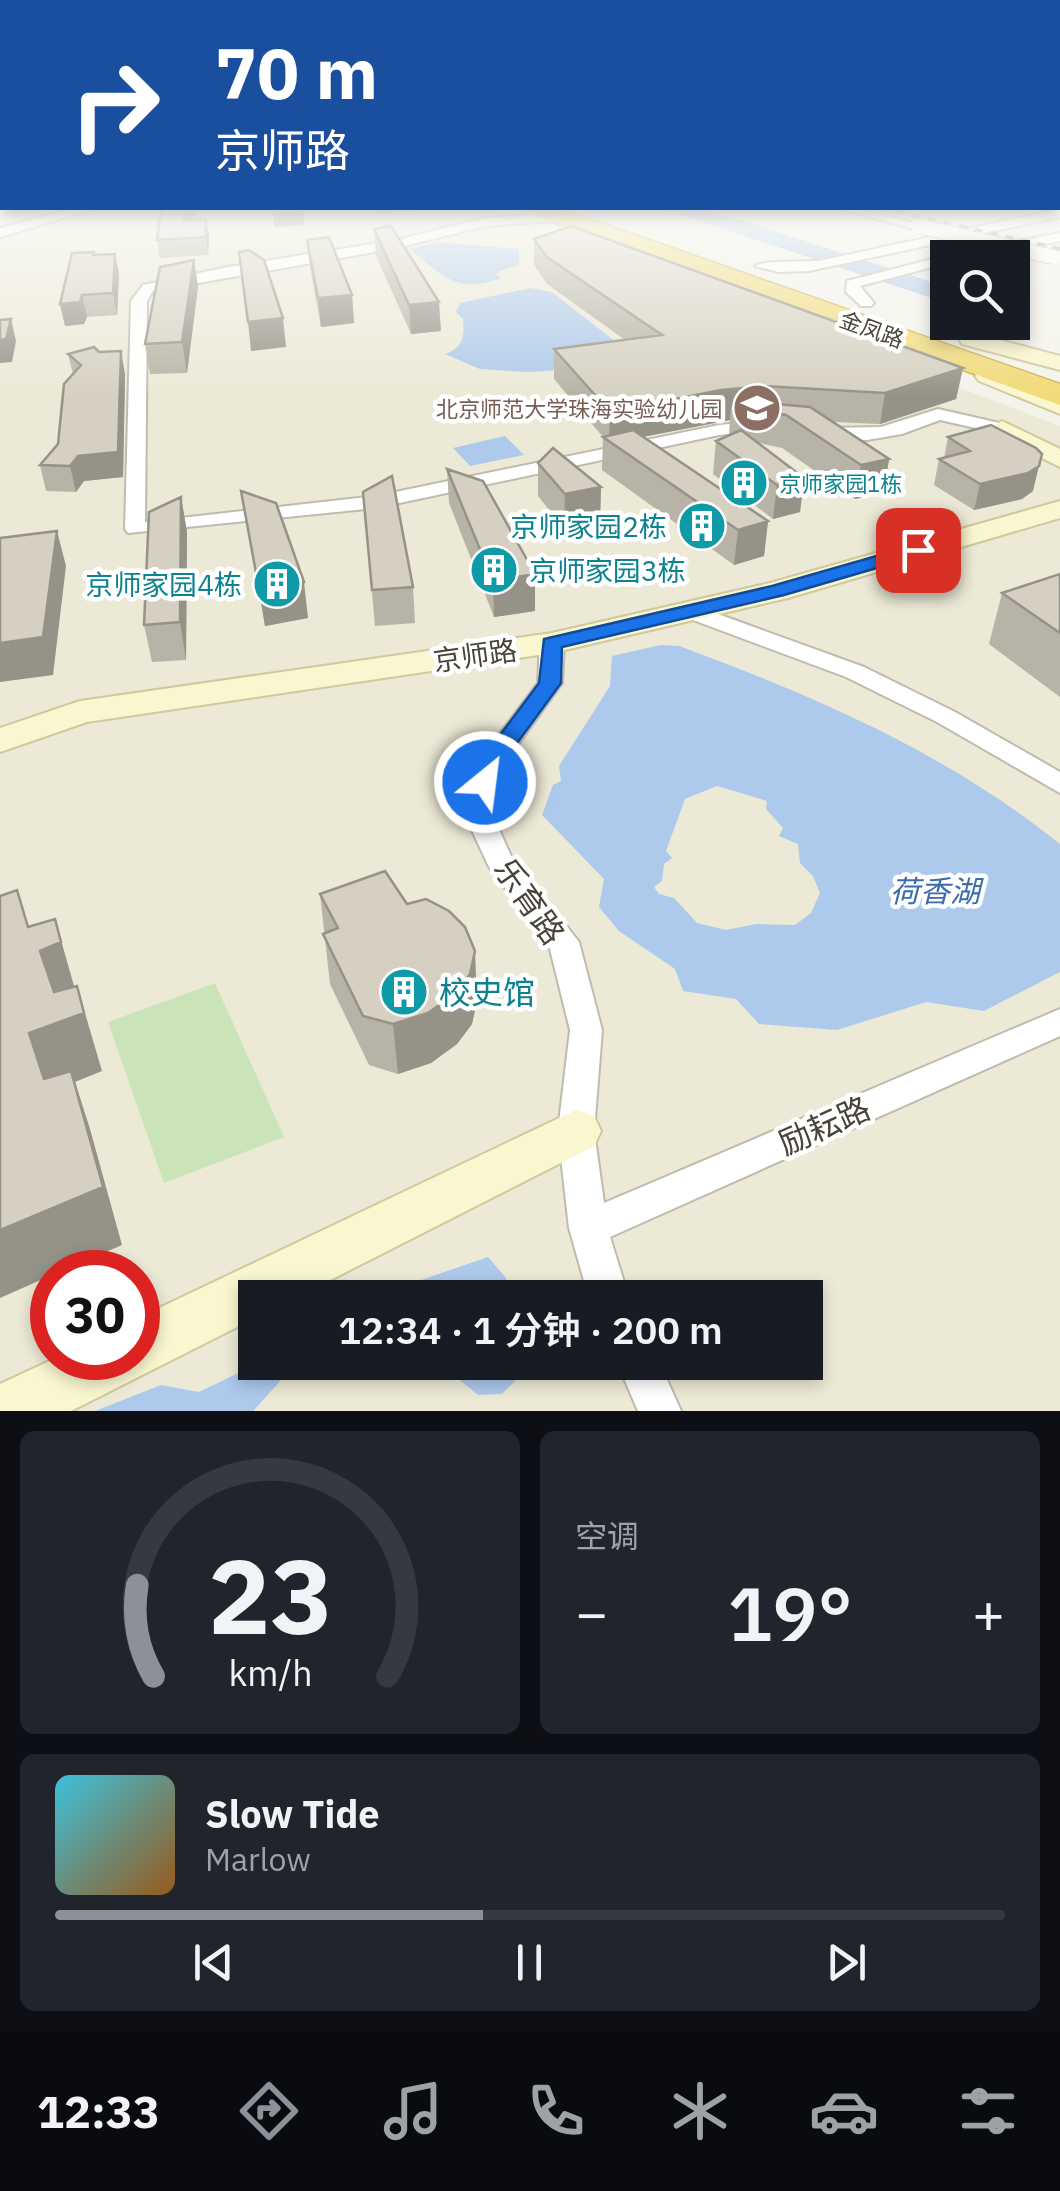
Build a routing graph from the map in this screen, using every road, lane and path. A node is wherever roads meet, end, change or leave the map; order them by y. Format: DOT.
graph roads {
  1 [pos="261,266"];
  2 [pos="697,266"];
  3 [pos="762,266"];
  4 [pos="825,266"];
  5 [pos="913,266"];
  6 [pos="865,291"];
  7 [pos="930,321"];
  8 [pos="973,340"];
  9 [pos="974,340"];
  10 [pos="926,349"];
  11 [pos="1060,364"];
  12 [pos="1060,374"];
  13 [pos="1060,394"];
  14 [pos="1060,407"];
  15 [pos="1002,430"];
  16 [pos="1060,459"];
  17 [pos="1060,509"];
  18 [pos="693,612"];
  19 [pos="552,644"];
  20 [pos="0,741"];
  21 [pos="1060,784"];
  22 [pos="1060,1022"];
  23 [pos="576,1131"];
  24 [pos="588,1228"];
  25 [pos="604,1280"];
  26 [pos="160,1336"];
  27 [pos="71,1380"];
  28 [pos="645,1380"];
  29 [pos="8,1411"];
  30 [pos="660,1411"];
  1 -- 15 [label="street"];
  2 -- 10 [label="highway, 金凤路"];
  3 -- 4 [label="street"];
  3 -- 6 [label="highway, 金凤路"];
  5 -- 6 [label="street"];
  6 -- 7 [label="highway, 金凤路"];
  8 -- 12 [label="highway, 金凤路"];
  9 -- 11 [label="street, 金凤路"];
  10 -- 13 [label="highway, 金凤路"];
  10 -- 14 [label="street, 金凤路"];
  15 -- 16 [label="street"];
  17 -- 18 [label="street, 京师路"];
  18 -- 19 [label="street, 京师路"];
  18 -- 21 [label="street"];
  19 -- 20 [label="street, 京师路"];
  19 -- 23 [label="street, 乐育路"];
  22 -- 24 [label="street, 励耘路"];
  23 -- 24 [label="street, 乐育路"];
  23 -- 26 [label="street"];
  24 -- 25 [label="street, 乐育路"];
  27 -- 29 [label="street"];
  28 -- 30 [label="street"];
}
